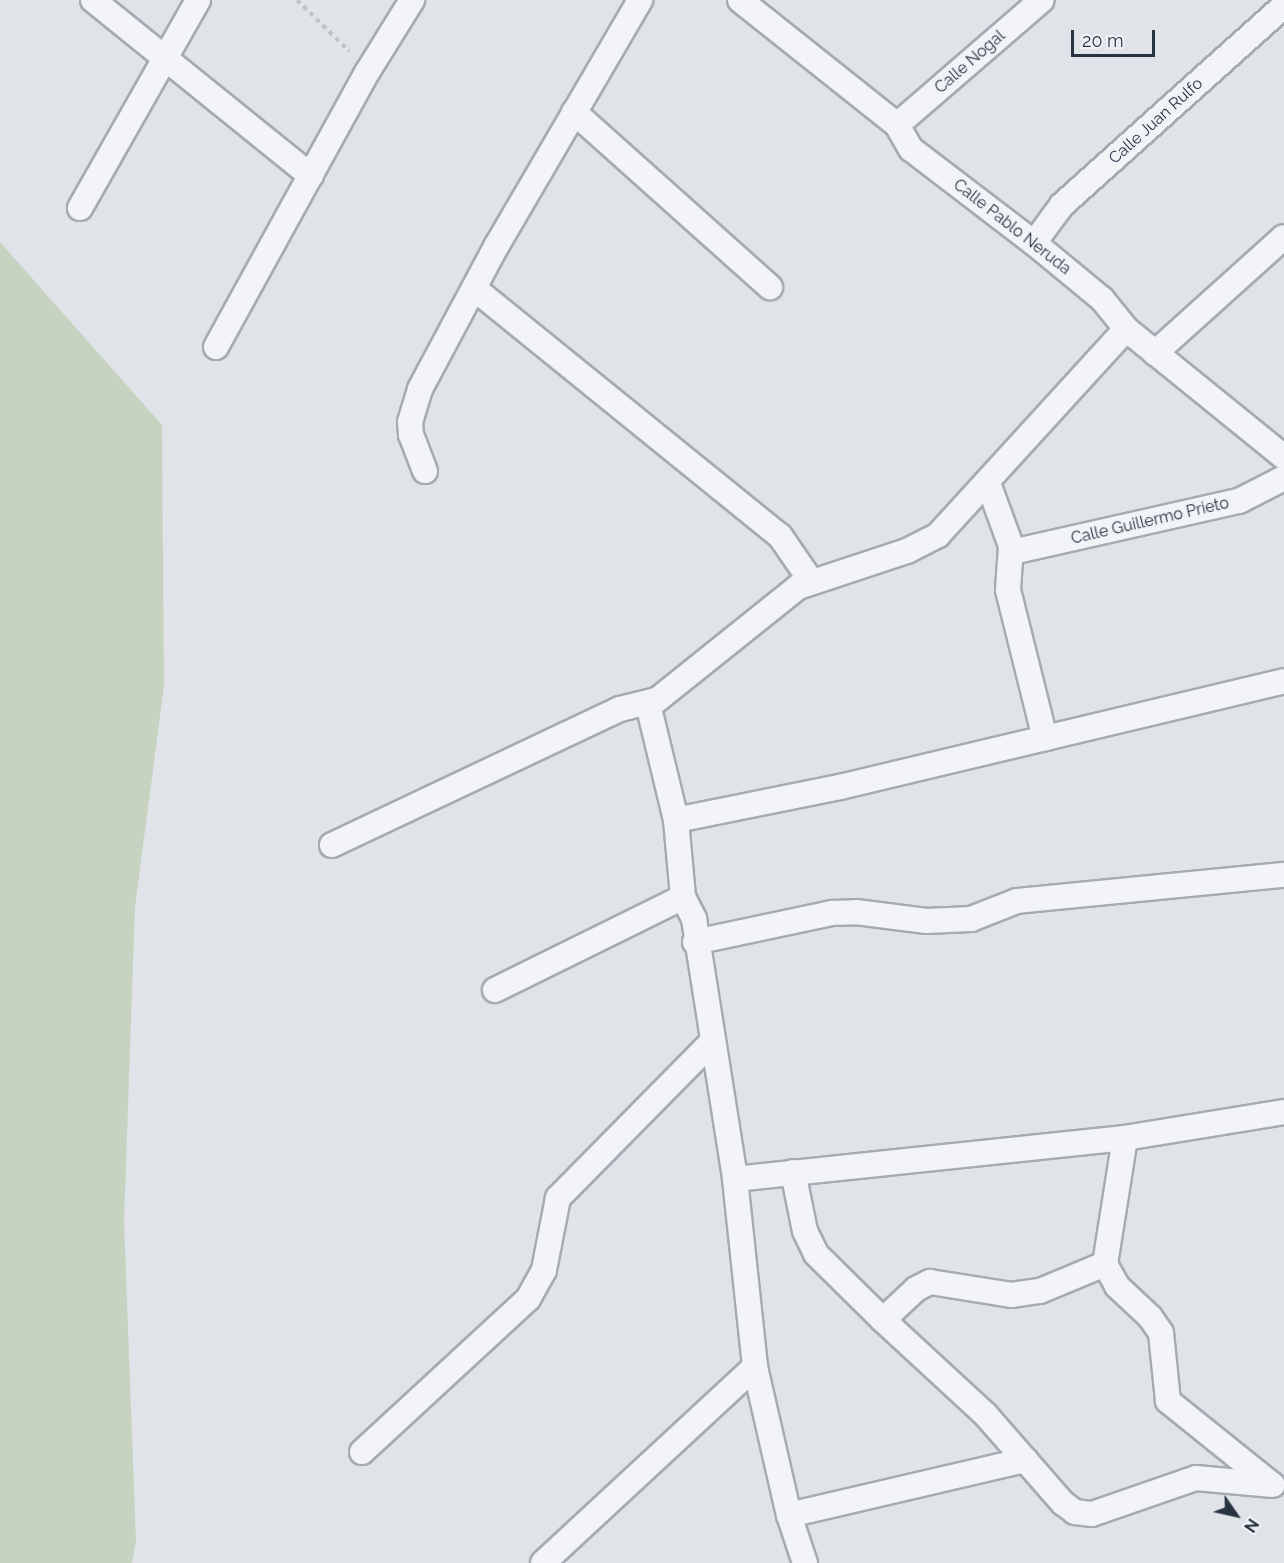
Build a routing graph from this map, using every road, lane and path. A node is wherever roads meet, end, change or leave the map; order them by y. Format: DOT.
graph roads {
  1 [pos="93,0"];
  2 [pos="198,0"];
  3 [pos="297,0"];
  4 [pos="412,0"];
  5 [pos="640,0"];
  6 [pos="740,0"];
  7 [pos="1042,0"];
  8 [pos="1284,6"];
  9 [pos="164,57"];
  10 [pos="368,71"];
  11 [pos="574,112"];
  12 [pos="897,125"];
  13 [pos="311,176"];
  14 [pos="80,208"];
  15 [pos="1284,237"];
  16 [pos="1034,243"];
  17 [pos="770,287"];
  18 [pos="476,290"];
  19 [pos="1126,329"];
  20 [pos="216,347"];
  21 [pos="1155,353"];
  22 [pos="1284,457"];
  23 [pos="425,471"];
  24 [pos="1284,478"];
  25 [pos="988,483"];
  26 [pos="1012,552"];
  27 [pos="811,580"];
  28 [pos="1284,681"];
  29 [pos="648,704"];
  30 [pos="1045,738"];
  31 [pos="676,820"];
  32 [pos="332,845"];
  33 [pos="1284,875"];
  34 [pos="683,897"];
  35 [pos="694,942"];
  36 [pos="495,990"];
  37 [pos="711,1043"];
  38 [pos="1284,1112"];
  39 [pos="1125,1138"];
  40 [pos="793,1172"];
  41 [pos="735,1179"];
  42 [pos="1105,1264"];
  43 [pos="883,1320"];
  44 [pos="755,1366"];
  45 [pos="362,1452"];
  46 [pos="1026,1460"];
  47 [pos="1279,1489"];
  48 [pos="789,1515"];
  49 [pos="543,1563"];
  50 [pos="805,1563"];
  1 -- 9 [label="street"];
  2 -- 9 [label="street"];
  3 -- 10 [label="path"];
  4 -- 10 [label="street"];
  5 -- 11 [label="street"];
  6 -- 12 [label="street, Calle Pablo Neruda"];
  7 -- 12 [label="street, Calle Nogal"];
  8 -- 16 [label="street, Calle Juan Rulfo"];
  9 -- 13 [label="street"];
  9 -- 14 [label="street"];
  10 -- 13 [label="street"];
  11 -- 17 [label="street"];
  11 -- 18 [label="street"];
  12 -- 16 [label="street, Calle Pablo Neruda"];
  13 -- 20 [label="street"];
  15 -- 21 [label="street"];
  16 -- 19 [label="street, Calle Pablo Neruda"];
  18 -- 23 [label="street"];
  18 -- 27 [label="street"];
  19 -- 21 [label="street, Calle Pablo Neruda"];
  19 -- 25 [label="street"];
  21 -- 22 [label="street, Calle Pablo Neruda"];
  24 -- 26 [label="street, Calle Guillermo Prieto"];
  25 -- 26 [label="street"];
  25 -- 27 [label="street"];
  26 -- 30 [label="street"];
  27 -- 29 [label="street"];
  28 -- 30 [label="street"];
  29 -- 31 [label="street"];
  29 -- 32 [label="street"];
  30 -- 31 [label="street"];
  31 -- 34 [label="street"];
  33 -- 35 [label="street"];
  34 -- 35 [label="street"];
  34 -- 36 [label="street"];
  35 -- 37 [label="street"];
  37 -- 41 [label="street"];
  37 -- 45 [label="street"];
  38 -- 39 [label="street"];
  39 -- 40 [label="street"];
  39 -- 42 [label="street"];
  40 -- 41 [label="street"];
  40 -- 43 [label="street"];
  41 -- 44 [label="street"];
  42 -- 43 [label="street"];
  42 -- 47 [label="street"];
  43 -- 46 [label="street"];
  44 -- 48 [label="street"];
  44 -- 49 [label="street"];
  46 -- 47 [label="street"];
  46 -- 48 [label="street"];
  48 -- 50 [label="street"];
}
